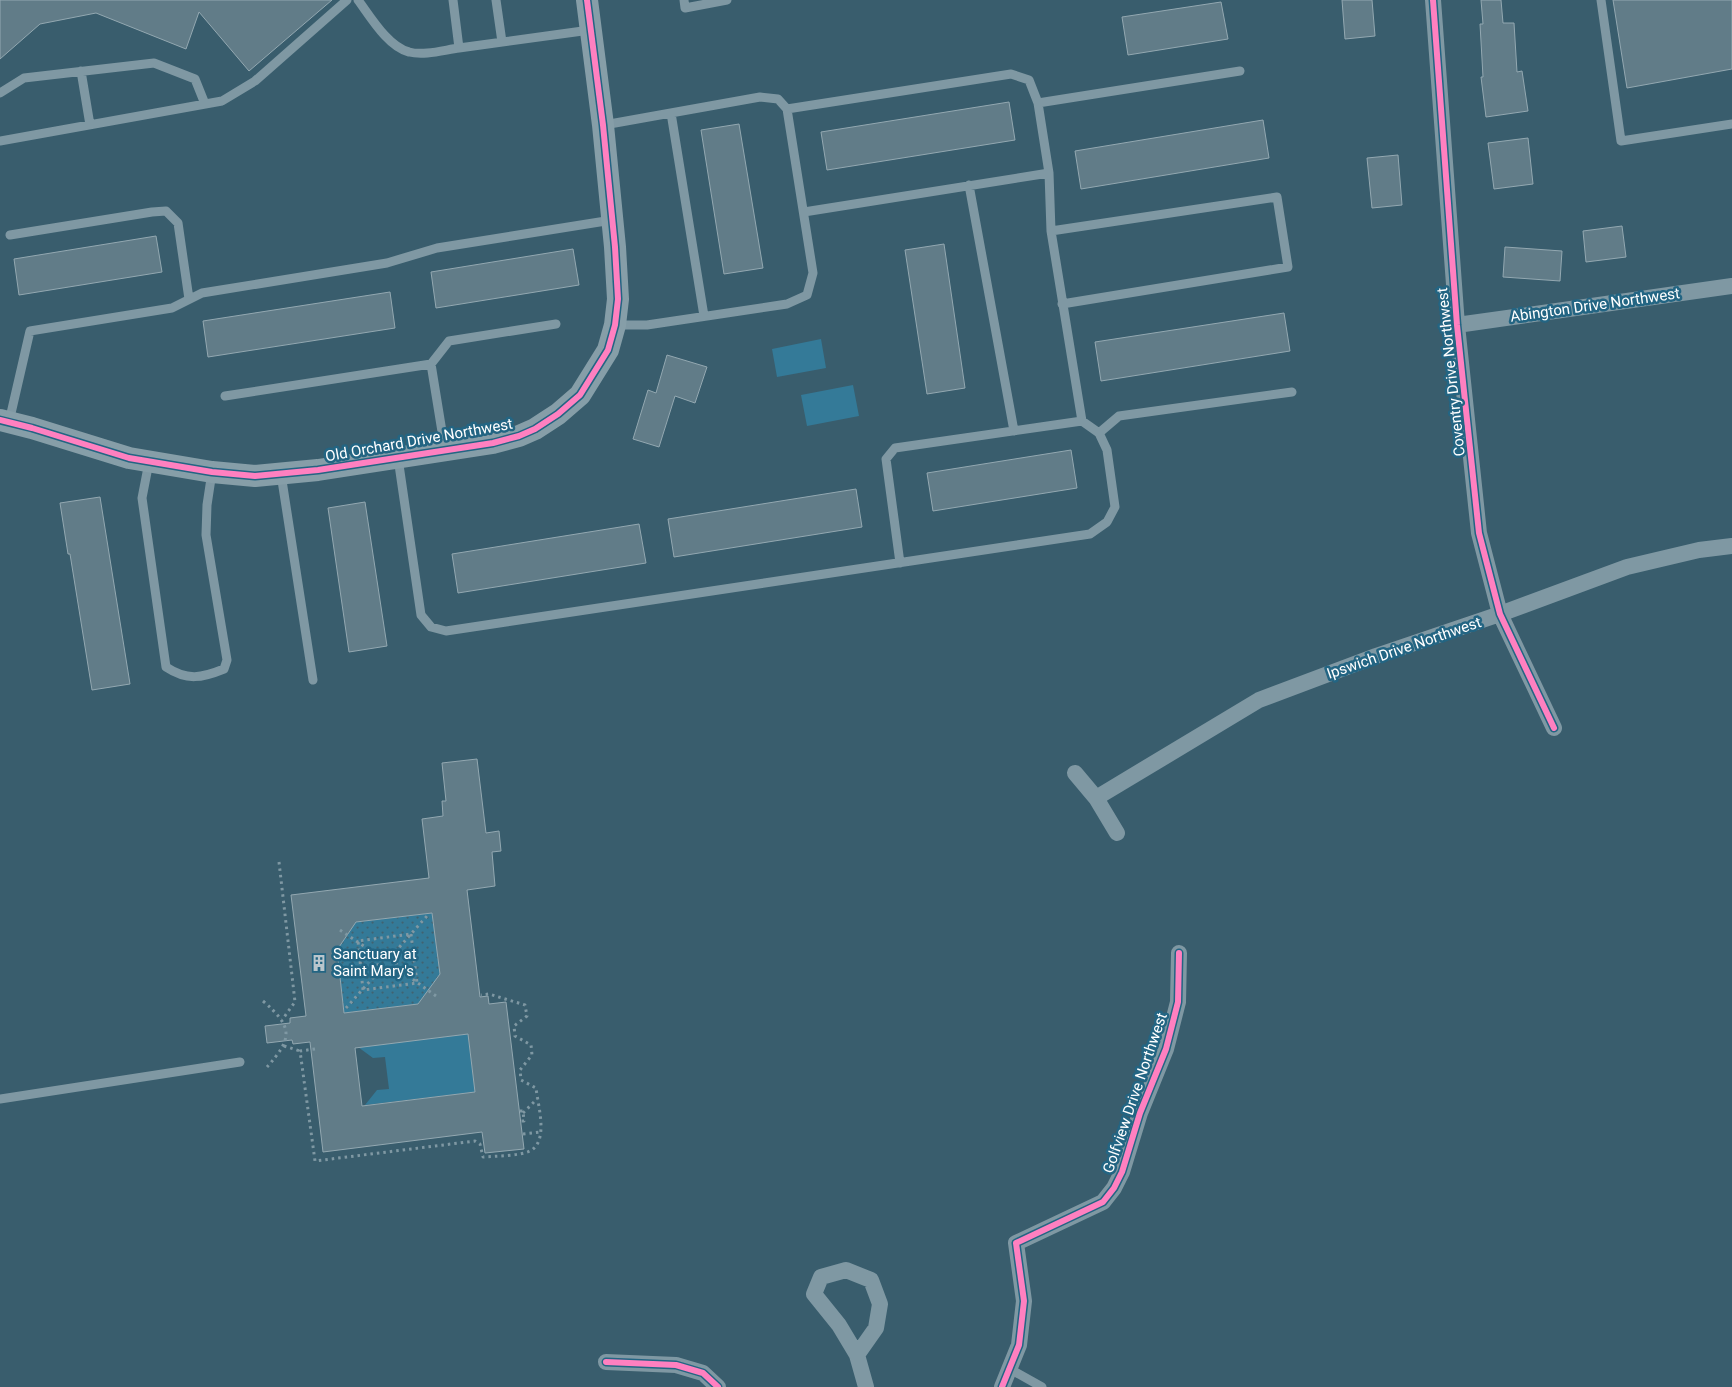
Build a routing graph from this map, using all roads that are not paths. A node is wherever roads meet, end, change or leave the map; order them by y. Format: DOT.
graph roads {
  1 [pos="347,0"];
  2 [pos="358,0"];
  3 [pos="454,0"];
  4 [pos="496,0"];
  5 [pos="587,0"];
  6 [pos="684,0"];
  7 [pos="727,0"];
  8 [pos="1433,0"];
  9 [pos="1601,0"];
  10 [pos="591,30"];
  11 [pos="502,42"];
  12 [pos="459,48"];
  13 [pos="81,71"];
  14 [pos="1240,72"];
  15 [pos="0,93"];
  16 [pos="1038,103"];
  17 [pos="205,104"];
  18 [pos="787,109"];
  19 [pos="671,112"];
  20 [pos="1732,124"];
  21 [pos="90,125"];
  22 [pos="603,125"];
  23 [pos="0,141"];
  24 [pos="1049,173"];
  25 [pos="969,185"];
  26 [pos="804,212"];
  27 [pos="612,220"];
  28 [pos="1051,231"];
  29 [pos="10,235"];
  30 [pos="1732,286"];
  31 [pos="189,299"];
  32 [pos="1062,304"];
  33 [pos="704,316"];
  34 [pos="556,324"];
  35 [pos="615,325"];
  36 [pos="1458,325"];
  37 [pos="432,364"];
  38 [pos="1292,392"];
  39 [pos="225,396"];
  40 [pos="4,421"];
  41 [pos="1082,421"];
  42 [pos="1014,431"];
  43 [pos="1099,433"];
  44 [pos="445,450"];
  45 [pos="398,458"];
  46 [pos="150,462"];
  47 [pos="212,472"];
  48 [pos="280,474"];
  49 [pos="1732,546"];
  50 [pos="900,563"];
  51 [pos="1500,614"];
  52 [pos="313,680"];
  53 [pos="1554,728"];
  54 [pos="1075,773"];
  55 [pos="1096,798"];
  56 [pos="1117,833"];
  57 [pos="1179,953"];
  58 [pos="240,1062"];
  59 [pos="0,1101"];
  60 [pos="857,1355"];
  61 [pos="606,1362"];
  62 [pos="1010,1369"];
  63 [pos="718,1387"];
  64 [pos="866,1387"];
  65 [pos="1002,1387"];
  66 [pos="1042,1387"];
  1 -- 17 [label="lane"];
  2 -- 12 [label="lane"];
  3 -- 12 [label="lane"];
  4 -- 11 [label="lane"];
  5 -- 10 [label="street, Old Orchard Drive Northwest"];
  6 -- 7 [label="lane"];
  8 -- 36 [label="street, Coventry Drive Northwest"];
  9 -- 20 [label="lane"];
  10 -- 11 [label="lane"];
  10 -- 22 [label="street, Old Orchard Drive Northwest"];
  11 -- 12 [label="lane"];
  13 -- 15 [label="lane"];
  13 -- 17 [label="lane"];
  13 -- 21 [label="lane"];
  14 -- 16 [label="lane"];
  16 -- 18 [label="lane"];
  16 -- 24 [label="lane"];
  17 -- 21 [label="lane"];
  18 -- 19 [label="lane"];
  18 -- 26 [label="lane"];
  19 -- 22 [label="lane"];
  19 -- 33 [label="lane"];
  21 -- 23 [label="lane"];
  22 -- 27 [label="street, Old Orchard Drive Northwest"];
  24 -- 25 [label="lane"];
  24 -- 28 [label="lane"];
  25 -- 26 [label="lane"];
  25 -- 42 [label="lane"];
  26 -- 33 [label="lane"];
  27 -- 31 [label="lane"];
  27 -- 35 [label="street, Old Orchard Drive Northwest"];
  28 -- 32 [label="lane"];
  28 -- 32 [label="lane"];
  29 -- 31 [label="lane"];
  30 -- 36 [label="street, Abington Drive Northwest"];
  31 -- 40 [label="lane"];
  32 -- 41 [label="lane"];
  33 -- 35 [label="lane"];
  34 -- 37 [label="lane"];
  35 -- 44 [label="street, Old Orchard Drive Northwest"];
  36 -- 51 [label="street, Coventry Drive Northwest"];
  37 -- 39 [label="lane"];
  37 -- 44 [label="lane"];
  38 -- 43 [label="lane"];
  40 -- 46 [label="street, Old Orchard Drive Northwest"];
  41 -- 42 [label="lane"];
  41 -- 43 [label="lane"];
  42 -- 50 [label="lane"];
  43 -- 50 [label="lane"];
  44 -- 45 [label="street, Old Orchard Drive Northwest"];
  45 -- 48 [label="street, Old Orchard Drive Northwest"];
  45 -- 50 [label="lane"];
  46 -- 47 [label="street, Old Orchard Drive Northwest"];
  46 -- 47 [label="lane"];
  47 -- 48 [label="street, Old Orchard Drive Northwest"];
  48 -- 52 [label="lane"];
  49 -- 51 [label="street, Ipswich Drive Northwest"];
  51 -- 53 [label="street, Coventry Drive Northwest"];
  51 -- 55 [label="street, Ipswich Drive Northwest"];
  54 -- 55 [label="street"];
  55 -- 56 [label="street"];
  57 -- 62 [label="street, Golfview Drive Northwest"];
  58 -- 59 [label="lane"];
  60 -- 60 [label="street"];
  60 -- 64 [label="street"];
  61 -- 63 [label="street"];
  62 -- 65 [label="street, Golfview Drive Northwest"];
  62 -- 66 [label="lane"];
}
